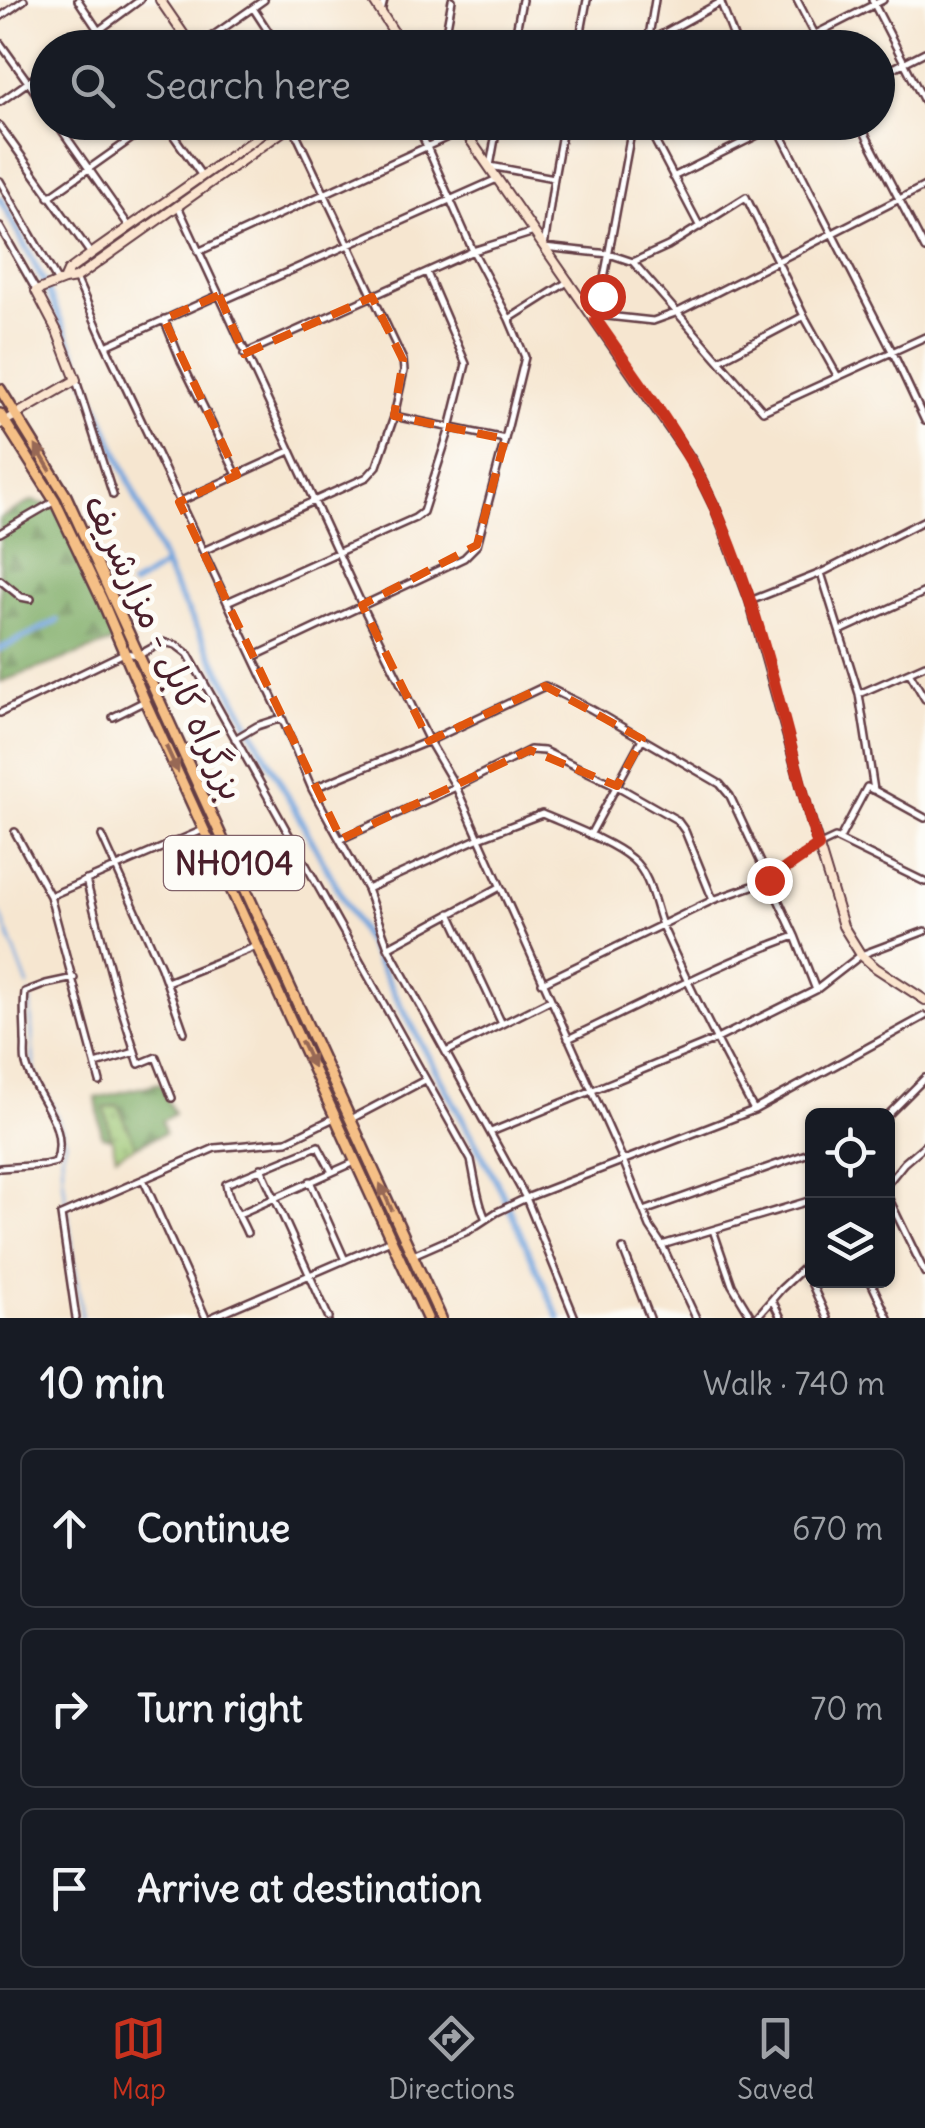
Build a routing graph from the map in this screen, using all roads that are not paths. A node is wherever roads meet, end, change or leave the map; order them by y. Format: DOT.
graph roads {
  1 [pos="24,0"];
  2 [pos="78,0"];
  3 [pos="140,0"];
  4 [pos="160,0"];
  5 [pos="264,0"];
  6 [pos="373,0"];
  7 [pos="384,0"];
  8 [pos="452,0"];
  9 [pos="522,0"];
  10 [pos="587,0"];
  11 [pos="655,0"];
  12 [pos="798,0"];
  13 [pos="883,0"];
  14 [pos="720,1"];
  15 [pos="873,2"];
  16 [pos="252,8"];
  17 [pos="381,12"];
  18 [pos="0,16"];
  19 [pos="98,30"];
  20 [pos="181,30"];
  21 [pos="220,30"];
  22 [pos="267,30"];
  23 [pos="393,30"];
  24 [pos="447,30"];
  25 [pos="516,30"];
  26 [pos="581,30"];
  27 [pos="650,30"];
  28 [pos="672,30"];
  29 [pos="731,30"];
  30 [pos="813,30"];
  31 [pos="826,30"];
  32 [pos="887,30"];
  33 [pos="0,43"];
  34 [pos="895,45"];
  35 [pos="925,52"];
  36 [pos="905,64"];
  37 [pos="895,68"];
  38 [pos="28,82"];
  39 [pos="30,85"];
  40 [pos="0,102"];
  41 [pos="925,103"];
  42 [pos="0,126"];
  43 [pos="68,140"];
  44 [pos="126,140"];
  45 [pos="177,140"];
  46 [pos="253,140"];
  47 [pos="271,140"];
  48 [pos="301,140"];
  49 [pos="424,140"];
  50 [pos="437,140"];
  51 [pos="470,140"];
  52 [pos="495,140"];
  53 [pos="561,140"];
  54 [pos="631,140"];
  55 [pos="654,140"];
  56 [pos="745,140"];
  57 [pos="784,140"];
  58 [pos="868,140"];
  59 [pos="427,146"];
  60 [pos="490,166"];
  61 [pos="89,170"];
  62 [pos="202,176"];
  63 [pos="673,177"];
  64 [pos="554,178"];
  65 [pos="497,179"];
  66 [pos="0,181"];
  67 [pos="925,186"];
  68 [pos="324,195"];
  69 [pos="49,198"];
  70 [pos="900,199"];
  71 [pos="452,200"];
  72 [pos="178,206"];
  73 [pos="0,227"];
  74 [pos="130,227"];
  75 [pos="700,227"];
  76 [pos="534,232"];
  77 [pos="833,234"];
  78 [pos="348,245"];
  79 [pos="544,247"];
  80 [pos="925,250"];
  81 [pos="474,251"];
  82 [pos="198,252"];
  83 [pos="91,254"];
  84 [pos="609,254"];
  85 [pos="779,261"];
  86 [pos="633,262"];
  87 [pos="427,273"];
  88 [pos="76,278"];
  89 [pos="569,281"];
  90 [pos="58,282"];
  91 [pos="39,290"];
  92 [pos="372,297"];
  93 [pos="221,298"];
  94 [pos="678,312"];
  95 [pos="804,316"];
  96 [pos="597,318"];
  97 [pos="164,319"];
  98 [pos="509,319"];
  99 [pos="925,336"];
  100 [pos="106,346"];
  101 [pos="893,353"];
  102 [pos="244,354"];
  103 [pos="720,360"];
  104 [pos="838,378"];
  105 [pos="76,380"];
  106 [pos="0,388"];
  107 [pos="16,414"];
  108 [pos="394,416"];
  109 [pos="2,419"];
  110 [pos="925,421"];
  111 [pos="450,428"];
  112 [pos="504,440"];
  113 [pos="290,451"];
  114 [pos="236,475"];
  115 [pos="112,495"];
  116 [pos="55,502"];
  117 [pos="179,502"];
  118 [pos="314,502"];
  119 [pos="925,520"];
  120 [pos="0,533"];
  121 [pos="203,552"];
  122 [pos="338,552"];
  123 [pos="820,573"];
  124 [pos="0,580"];
  125 [pos="925,592"];
  126 [pos="32,599"];
  127 [pos="750,601"];
  128 [pos="227,602"];
  129 [pos="362,605"];
  130 [pos="840,631"];
  131 [pos="124,653"];
  132 [pos="139,654"];
  133 [pos="253,657"];
  134 [pos="925,666"];
  135 [pos="910,672"];
  136 [pos="859,694"];
  137 [pos="925,700"];
  138 [pos="145,701"];
  139 [pos="0,713"];
  140 [pos="113,717"];
  141 [pos="282,718"];
  142 [pos="235,739"];
  143 [pos="642,739"];
  144 [pos="429,741"];
  145 [pos="617,786"];
  146 [pos="456,787"];
  147 [pos="312,789"];
  148 [pos="874,790"];
  149 [pos="925,818"];
  150 [pos="204,829"];
  151 [pos="15,832"];
  152 [pos="590,835"];
  153 [pos="102,836"];
  154 [pos="479,838"];
  155 [pos="341,839"];
  156 [pos="840,840"];
  157 [pos="818,846"];
  158 [pos="115,869"];
  159 [pos="86,880"];
  160 [pos="769,880"];
  161 [pos="925,882"];
  162 [pos="500,887"];
  163 [pos="367,889"];
  164 [pos="50,896"];
  165 [pos="713,900"];
  166 [pos="450,912"];
  167 [pos="662,926"];
  168 [pos="925,931"];
  169 [pos="796,936"];
  170 [pos="257,946"];
  171 [pos="388,948"];
  172 [pos="861,955"];
  173 [pos="74,978"];
  174 [pos="689,981"];
  175 [pos="166,982"];
  176 [pos="542,983"];
  177 [pos="816,990"];
  178 [pos="550,1000"];
  179 [pos="925,1000"];
  180 [pos="925,1016"];
  181 [pos="502,1024"];
  182 [pos="184,1032"];
  183 [pos="568,1039"];
  184 [pos="716,1040"];
  185 [pos="135,1052"];
  186 [pos="445,1053"];
  187 [pos="96,1064"];
  188 [pos="925,1078"];
  189 [pos="425,1080"];
  190 [pos="100,1082"];
  191 [pos="592,1091"];
  192 [pos="172,1098"];
  193 [pos="895,1108"];
  194 [pos="754,1110"];
  195 [pos="349,1115"];
  196 [pos="335,1117"];
  197 [pos="491,1132"];
  198 [pos="925,1145"];
  199 [pos="805,1154"];
  200 [pos="623,1160"];
  201 [pos="355,1162"];
  202 [pos="0,1168"];
  203 [pos="262,1168"];
  204 [pos="332,1172"];
  205 [pos="895,1173"];
  206 [pos="143,1179"];
  207 [pos="310,1180"];
  208 [pos="274,1198"];
  209 [pos="526,1198"];
  210 [pos="888,1198"];
  211 [pos="805,1202"];
  212 [pos="644,1211"];
  213 [pos="240,1214"];
  214 [pos="486,1219"];
  215 [pos="713,1230"];
  216 [pos="247,1232"];
  217 [pos="391,1240"];
  218 [pos="662,1245"];
  219 [pos="624,1250"];
  220 [pos="412,1255"];
  221 [pos="345,1260"];
  222 [pos="804,1266"];
  223 [pos="925,1272"];
  224 [pos="310,1276"];
  225 [pos="874,1288"];
  226 [pos="772,1300"];
  227 [pos="76,1318"];
  228 [pos="208,1318"];
  229 [pos="329,1318"];
  230 [pos="426,1318"];
  231 [pos="441,1318"];
  232 [pos="575,1318"];
  233 [pos="650,1318"];
  234 [pos="696,1318"];
  235 [pos="754,1318"];
  236 [pos="781,1318"];
  237 [pos="827,1318"];
  238 [pos="888,1318"];
  1 -- 18 [label="street"];
  2 -- 19 [label="street"];
  3 -- 19 [label="street"];
  4 -- 20 [label="main road"];
  5 -- 16 [label="street"];
  6 -- 17 [label="main road"];
  7 -- 17 [label="street"];
  8 -- 24 [label="street"];
  9 -- 25 [label="street"];
  10 -- 26 [label="street"];
  11 -- 27 [label="street"];
  12 -- 30 [label="street"];
  13 -- 15 [label="street"];
  14 -- 28 [label="street"];
  14 -- 29 [label="street"];
  15 -- 31 [label="street"];
  15 -- 32 [label="street"];
  16 -- 21 [label="street"];
  16 -- 22 [label="street"];
  17 -- 23 [label="main road"];
  33 -- 38 [label="street"];
  34 -- 36 [label="street"];
  35 -- 36 [label="street"];
  36 -- 37 [label="street"];
  36 -- 41 [label="street"];
  38 -- 39 [label="street"];
  38 -- 40 [label="street"];
  42 -- 69 [label="street"];
  43 -- 61 [label="street"];
  44 -- 61 [label="street"];
  45 -- 62 [label="street"];
  46 -- 62 [label="main road"];
  47 -- 72 [label="main road"];
  48 -- 68 [label="street"];
  49 -- 59 [label="street"];
  50 -- 59 [label="street"];
  51 -- 60 [label="main road"];
  52 -- 60 [label="street"];
  53 -- 64 [label="street"];
  54 -- 84 [label="street"];
  55 -- 63 [label="street"];
  56 -- 63 [label="street"];
  57 -- 77 [label="street"];
  58 -- 70 [label="street"];
  59 -- 68 [label="street"];
  59 -- 71 [label="street"];
  60 -- 64 [label="street"];
  60 -- 65 [label="main road"];
  61 -- 69 [label="street"];
  61 -- 74 [label="street"];
  62 -- 74 [label="main road"];
  63 -- 75 [label="street"];
  64 -- 79 [label="street"];
  65 -- 71 [label="street"];
  65 -- 76 [label="main road"];
  66 -- 90 [label="street"];
  67 -- 70 [label="street"];
  68 -- 78 [label="street"];
  68 -- 82 [label="street"];
  69 -- 83 [label="street"];
  70 -- 77 [label="street"];
  70 -- 80 [label="street"];
  71 -- 78 [label="street"];
  71 -- 81 [label="street"];
  72 -- 82 [label="street"];
  72 -- 88 [label="main road"];
  73 -- 91 [label="street"];
  74 -- 83 [label="main road"];
  75 -- 85 [label="street"];
  75 -- 86 [label="street"];
  76 -- 79 [label="main road"];
  76 -- 81 [label="street"];
  77 -- 85 [label="street"];
  77 -- 101 [label="street"];
  78 -- 92 [label="street"];
  78 -- 93 [label="street"];
  79 -- 84 [label="street"];
  79 -- 89 [label="main road"];
  81 -- 87 [label="street"];
  81 -- 98 [label="street"];
  82 -- 93 [label="street"];
  83 -- 90 [label="main road"];
  84 -- 86 [label="street"];
  84 -- 96 [label="street"];
  85 -- 94 [label="street"];
  85 -- 95 [label="street"];
  86 -- 94 [label="street"];
  87 -- 92 [label="street"];
  87 -- 111 [label="street"];
  88 -- 90 [label="main road"];
  88 -- 100 [label="street"];
  89 -- 96 [label="main road"];
  89 -- 98 [label="street"];
  90 -- 91 [label="main road"];
  91 -- 105 [label="main road"];
  92 -- 102 [label="street"];
  92 -- 108 [label="street"];
  93 -- 97 [label="street"];
  93 -- 102 [label="street"];
  94 -- 96 [label="street"];
  94 -- 103 [label="street"];
  95 -- 103 [label="street"];
  95 -- 104 [label="street"];
  96 -- 127 [label="main road"];
  97 -- 100 [label="street"];
  97 -- 114 [label="street"];
  98 -- 112 [label="street"];
  99 -- 101 [label="street"];
  100 -- 117 [label="street"];
  101 -- 104 [label="street"];
  101 -- 110 [label="street"];
  102 -- 113 [label="street"];
  103 -- 104 [label="street"];
  105 -- 107 [label="main road"];
  105 -- 115 [label="street"];
  106 -- 107 [label="highway, بزرگراه کابل - مزارشریف / NH0104"];
  107 -- 109 [label="main road"];
  132 -- 107 [label="highway, بزرگراه کابل - مزارشریف / NH0104, one-way"];
  108 -- 111 [label="street"];
  108 -- 118 [label="street"];
  109 -- 116 [label="highway, بزرگراه کابل - مزارشریف / NH0104"];
  111 -- 112 [label="street"];
  111 -- 122 [label="street"];
  112 -- 129 [label="street"];
  113 -- 114 [label="street"];
  113 -- 118 [label="street"];
  114 -- 117 [label="street"];
  116 -- 120 [label="street"];
  116 -- 131 [label="highway, بزرگراه کابل - مزارشریف / NH0104"];
  117 -- 121 [label="street"];
  118 -- 121 [label="street"];
  118 -- 122 [label="street"];
  119 -- 123 [label="street"];
  121 -- 128 [label="street"];
  122 -- 128 [label="street"];
  122 -- 129 [label="street"];
  123 -- 127 [label="street"];
  123 -- 130 [label="street"];
  124 -- 126 [label="street"];
  125 -- 130 [label="street"];
  127 -- 157 [label="main road"];
  128 -- 133 [label="street"];
  129 -- 133 [label="street"];
  129 -- 144 [label="street"];
  130 -- 136 [label="street"];
  131 -- 132 [label="street"];
  131 -- 138 [label="highway, بزرگراه کابل - مزارشریف / NH0104"];
  131 -- 139 [label="street"];
  132 -- 142 [label="street"];
  132 -- 195 [label="highway, بزرگراه کابل - مزارشریف / NH0104"];
  133 -- 141 [label="street"];
  134 -- 135 [label="street"];
  135 -- 136 [label="street"];
  135 -- 137 [label="street"];
  136 -- 148 [label="street"];
  138 -- 140 [label="street"];
  138 -- 150 [label="highway, بزرگراه کابل - مزارشریف / NH0104, one-way"];
  141 -- 142 [label="street"];
  141 -- 147 [label="street"];
  142 -- 189 [label="street"];
  143 -- 144 [label="street"];
  143 -- 145 [label="street"];
  143 -- 160 [label="street"];
  144 -- 146 [label="street"];
  144 -- 147 [label="street"];
  145 -- 146 [label="street"];
  145 -- 152 [label="street"];
  145 -- 165 [label="street"];
  146 -- 154 [label="street"];
  146 -- 155 [label="street"];
  147 -- 155 [label="street"];
  148 -- 149 [label="street"];
  148 -- 156 [label="street"];
  150 -- 158 [label="street"];
  150 -- 170 [label="highway, بزرگراه کابل - مزارشریف / NH0104"];
  151 -- 164 [label="street"];
  152 -- 154 [label="street"];
  152 -- 167 [label="street"];
  153 -- 158 [label="street"];
  154 -- 162 [label="street"];
  154 -- 163 [label="street"];
  155 -- 163 [label="street"];
  156 -- 157 [label="street"];
  156 -- 161 [label="street"];
  157 -- 160 [label="street"];
  157 -- 172 [label="main road"];
  158 -- 159 [label="street"];
  158 -- 175 [label="street"];
  159 -- 164 [label="street"];
  159 -- 185 [label="street"];
  160 -- 165 [label="street"];
  160 -- 169 [label="street"];
  162 -- 166 [label="street"];
  162 -- 176 [label="street"];
  163 -- 171 [label="street"];
  164 -- 173 [label="street"];
  165 -- 167 [label="street"];
  166 -- 171 [label="street"];
  166 -- 181 [label="street"];
  167 -- 174 [label="street"];
  167 -- 176 [label="street"];
  168 -- 172 [label="street"];
  169 -- 174 [label="street"];
  169 -- 177 [label="street"];
  170 -- 175 [label="street"];
  170 -- 196 [label="highway, بزرگراه کابل - مزارشریف / NH0104, one-way"];
  171 -- 186 [label="street"];
  172 -- 177 [label="street"];
  172 -- 179 [label="main road"];
  173 -- 187 [label="street"];
  173 -- 202 [label="street"];
  174 -- 183 [label="street"];
  174 -- 184 [label="street"];
  175 -- 182 [label="street"];
  176 -- 178 [label="street"];
  177 -- 184 [label="street"];
  178 -- 181 [label="street"];
  178 -- 183 [label="street"];
  180 -- 194 [label="street"];
  181 -- 186 [label="street"];
  183 -- 191 [label="street"];
  184 -- 191 [label="street"];
  184 -- 194 [label="street"];
  185 -- 187 [label="street"];
  185 -- 192 [label="street"];
  186 -- 197 [label="street"];
  187 -- 190 [label="street"];
  188 -- 193 [label="street"];
  189 -- 195 [label="street"];
  189 -- 214 [label="street"];
  191 -- 197 [label="street"];
  191 -- 200 [label="street"];
  194 -- 200 [label="street"];
  195 -- 196 [label="street"];
  220 -- 195 [label="highway, بزرگراه کابل - مزارشریف / NH0104, one-way"];
  196 -- 201 [label="highway, بزرگراه کابل - مزارشریف / NH0104"];
  196 -- 206 [label="street"];
  197 -- 209 [label="street"];
  198 -- 205 [label="street"];
  199 -- 212 [label="street"];
  200 -- 209 [label="street"];
  200 -- 212 [label="street"];
  201 -- 204 [label="street"];
  201 -- 217 [label="highway, بزرگراه کابل - مزارشریف / NH0104"];
  203 -- 204 [label="street"];
  203 -- 208 [label="street"];
  203 -- 213 [label="street"];
  204 -- 207 [label="street"];
  206 -- 227 [label="street"];
  206 -- 228 [label="street"];
  207 -- 208 [label="street"];
  207 -- 221 [label="street"];
  208 -- 213 [label="street"];
  208 -- 224 [label="street"];
  209 -- 214 [label="street"];
  209 -- 232 [label="street"];
  210 -- 223 [label="street"];
  211 -- 215 [label="street"];
  212 -- 218 [label="street"];
  213 -- 216 [label="street"];
  214 -- 220 [label="street"];
  215 -- 218 [label="street"];
  215 -- 235 [label="street"];
  217 -- 221 [label="street"];
  217 -- 230 [label="highway, بزرگراه کابل - مزارشریف / NH0104"];
  218 -- 234 [label="street"];
  219 -- 233 [label="street"];
  220 -- 231 [label="highway, بزرگراه کابل - مزارشریف / NH0104"];
  221 -- 224 [label="street"];
  222 -- 226 [label="street"];
  222 -- 237 [label="street"];
  224 -- 228 [label="street"];
  224 -- 229 [label="street"];
  225 -- 238 [label="street"];
  226 -- 235 [label="street"];
  226 -- 236 [label="street"];
}
